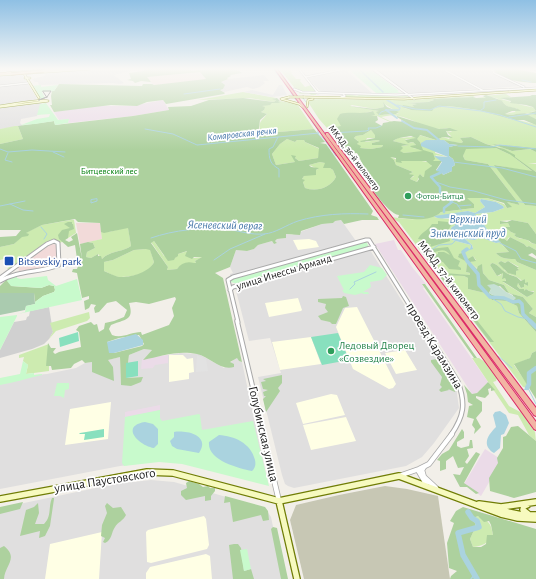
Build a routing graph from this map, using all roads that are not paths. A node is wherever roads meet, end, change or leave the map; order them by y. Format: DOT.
graph roads {
  1 [pos="35,96"];
  2 [pos="300,96"];
  3 [pos="323,96"];
  4 [pos="345,96"];
  5 [pos="410,96"];
  6 [pos="442,96"];
  7 [pos="289,97"];
  8 [pos="304,97"];
  9 [pos="319,97"];
  10 [pos="335,97"];
  11 [pos="341,97"];
  12 [pos="297,98"];
  13 [pos="366,98"];
  14 [pos="412,98"];
  15 [pos="37,100"];
  16 [pos="0,106"];
  17 [pos="303,107"];
  18 [pos="308,107"];
  19 [pos="317,123"];
  20 [pos="375,201"];
  21 [pos="369,240"];
  22 [pos="374,247"];
  23 [pos="0,279"];
  24 [pos="230,290"];
  25 [pos="536,413"];
  26 [pos="536,427"];
  27 [pos="424,468"];
  28 [pos="418,470"];
  29 [pos="399,476"];
  30 [pos="428,486"];
  31 [pos="439,490"];
  32 [pos="0,500"];
  33 [pos="279,501"];
  34 [pos="470,502"];
  35 [pos="533,502"];
  36 [pos="533,515"];
  37 [pos="536,520"];
  38 [pos="297,579"];
  1 -- 15 [label="main road"];
  2 -- 18 [label="highway"];
  3 -- 10 [label="main road"];
  4 -- 11 [label="street"];
  5 -- 14 [label="street"];
  6 -- 14 [label="main road"];
  7 -- 8 [label="main road, bridge"];
  7 -- 12 [label="main road"];
  7 -- 17 [label="main road"];
  8 -- 9 [label="main road"];
  8 -- 10 [label="main road"];
  9 -- 10 [label="main road"];
  9 -- 13 [label="main road"];
  10 -- 11 [label="main road"];
  10 -- 14 [label="main road"];
  10 -- 18 [label="main road"];
  11 -- 13 [label="main road"];
  12 -- 17 [label="highway"];
  13 -- 14 [label="main road"];
  15 -- 15 [label="main road"];
  15 -- 16 [label="main road"];
  17 -- 19 [label="highway"];
  18 -- 19 [label="highway"];
  19 -- 20 [label="highway, МКАД, 36-й километр"];
  20 -- 25 [label="highway, МКАД, 37-й километр"];
  20 -- 26 [label="highway, МКАД, 37-й километр"];
  21 -- 22 [label="street, проезд Карамзина"];
  21 -- 24 [label="street, улица Инессы Арманд"];
  22 -- 24 [label="street, улица Инессы Арманд"];
  22 -- 27 [label="street, проезд Карамзина"];
  23 -- 23 [label="street"];
  24 -- 33 [label="street, Голубинская улица"];
  27 -- 28 [label="street"];
  27 -- 31 [label="street"];
  28 -- 29 [label="street"];
  28 -- 30 [label="street"];
  29 -- 30 [label="main road"];
  29 -- 33 [label="main road"];
  30 -- 31 [label="main road"];
  31 -- 34 [label="main road"];
  32 -- 33 [label="main road, улица Паустовского"];
  33 -- 38 [label="main road, Голубинская улица"];
  34 -- 35 [label="main road"];
  34 -- 36 [label="main road"];
  34 -- 37 [label="main road"];
  35 -- 36 [label="main road"];
}
